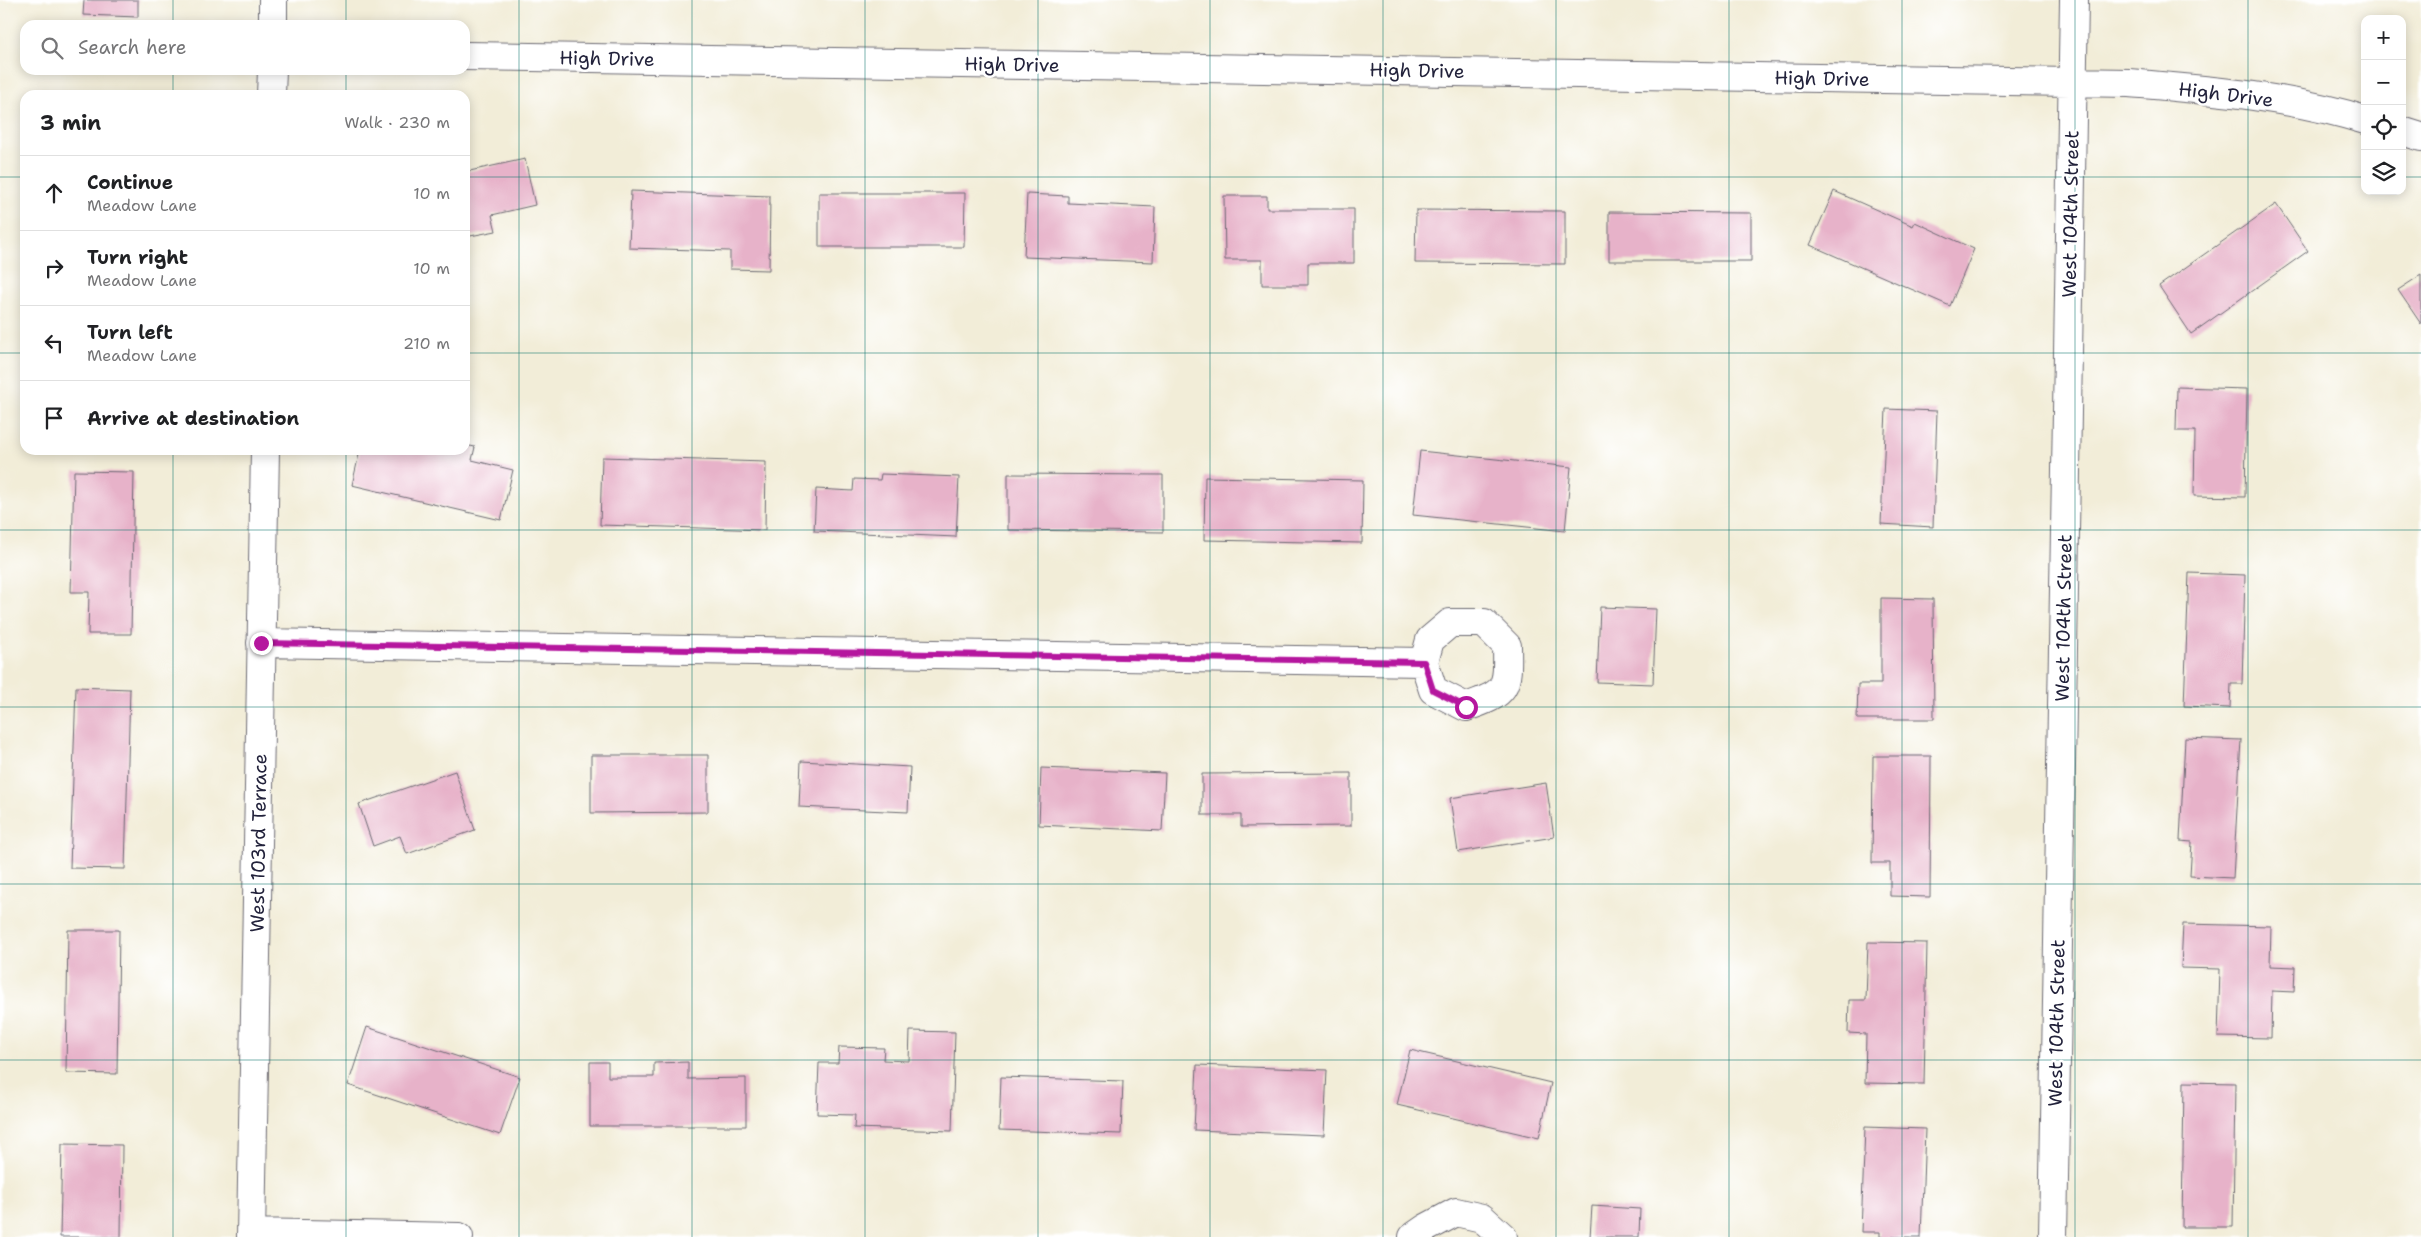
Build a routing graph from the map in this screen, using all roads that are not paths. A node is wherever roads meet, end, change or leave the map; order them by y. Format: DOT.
graph roads {
  1 [pos="273,0"];
  2 [pos="2074,0"];
  3 [pos="272,20"];
  4 [pos="470,56"];
  5 [pos="272,75"];
  6 [pos="2072,83"];
  7 [pos="271,90"];
  8 [pos="2361,119"];
  9 [pos="2406,133"];
  10 [pos="2421,137"];
  11 [pos="265,455"];
  12 [pos="261,643"];
  13 [pos="1424,662"];
  14 [pos="251,1235"];
  15 [pos="459,1237"];
  16 [pos="1413,1237"];
  17 [pos="1503,1237"];
  18 [pos="2053,1237"];
  1 -- 3 [label="street"];
  2 -- 6 [label="street, West 104th Street"];
  4 -- 6 [label="street, High Drive"];
  5 -- 7 [label="street"];
  6 -- 8 [label="street, High Drive"];
  6 -- 18 [label="street, West 104th Street"];
  9 -- 10 [label="street"];
  11 -- 12 [label="street, West 103rd Terrace"];
  12 -- 13 [label="street"];
  12 -- 14 [label="street, West 103rd Terrace"];
  14 -- 15 [label="street"];
  16 -- 17 [label="street"];
}
